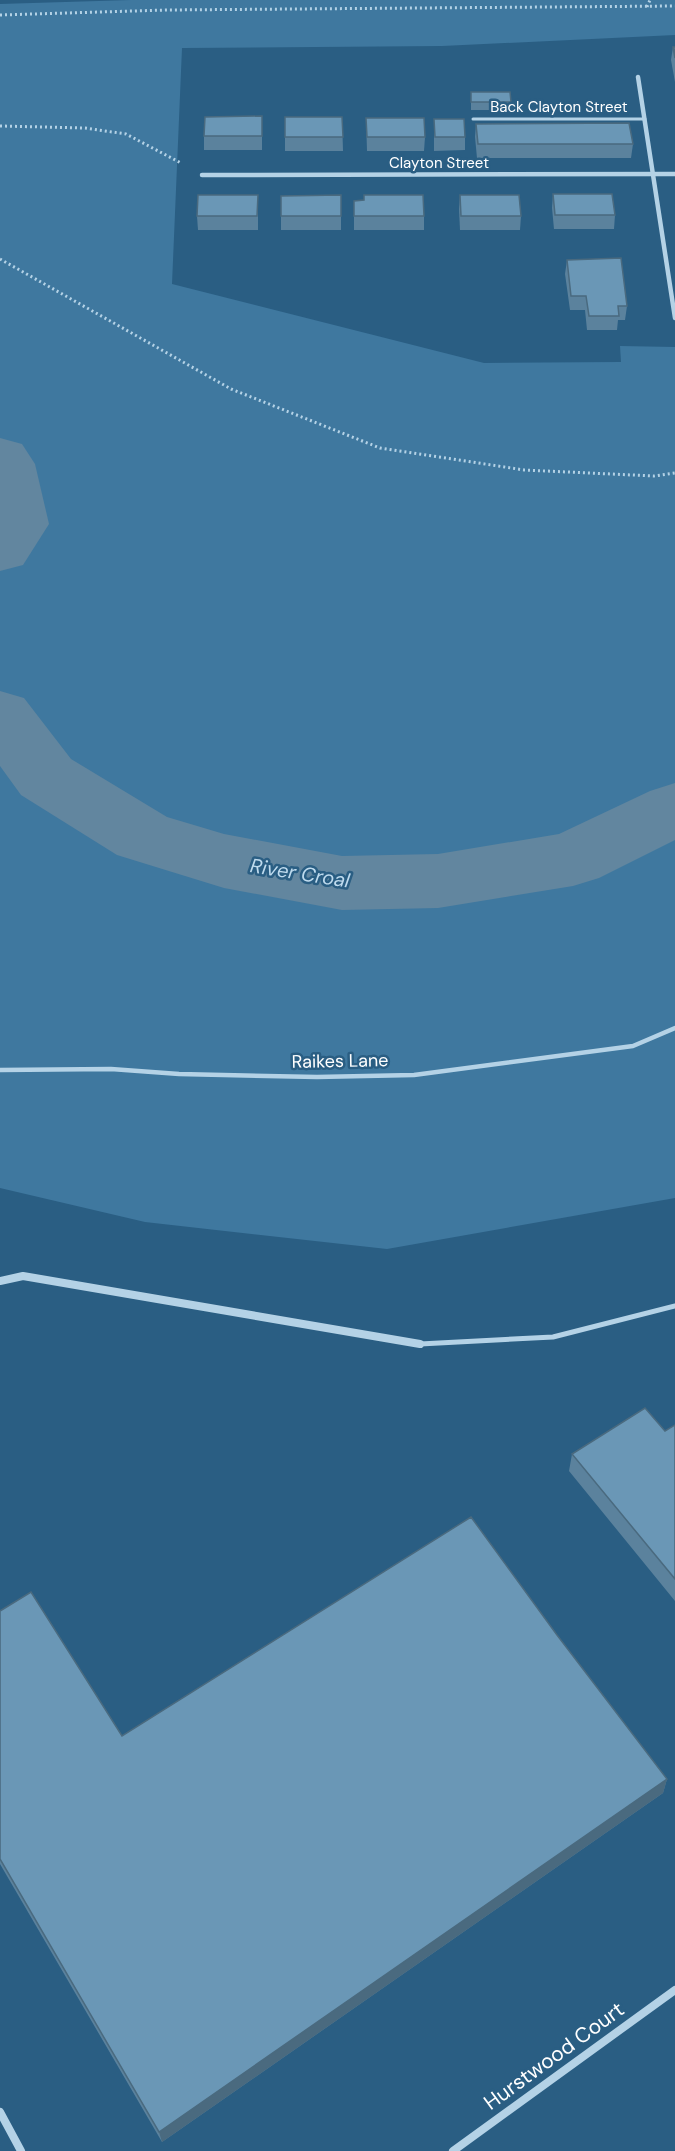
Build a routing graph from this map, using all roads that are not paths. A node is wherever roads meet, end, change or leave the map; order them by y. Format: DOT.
graph roads {
  1 [pos="638,77"];
  2 [pos="645,118"];
  3 [pos="473,119"];
  4 [pos="654,174"];
  5 [pos="675,174"];
  6 [pos="202,175"];
  7 [pos="675,318"];
  8 [pos="675,1028"];
  9 [pos="0,1070"];
  10 [pos="0,1281"];
  11 [pos="675,1306"];
  12 [pos="420,1344"];
  13 [pos="675,1990"];
  14 [pos="0,2112"];
  15 [pos="21,2151"];
  16 [pos="453,2151"];
  1 -- 2 [label="street"];
  2 -- 3 [label="lane, Back Clayton Street"];
  2 -- 4 [label="street"];
  4 -- 5 [label="street, Clayton Street"];
  4 -- 6 [label="street, Clayton Street"];
  4 -- 7 [label="street"];
  8 -- 9 [label="lane, Raikes Lane"];
  10 -- 12 [label="street"];
  11 -- 12 [label="lane"];
  13 -- 16 [label="street, Hurstwood Court"];
  14 -- 15 [label="street"];
}
